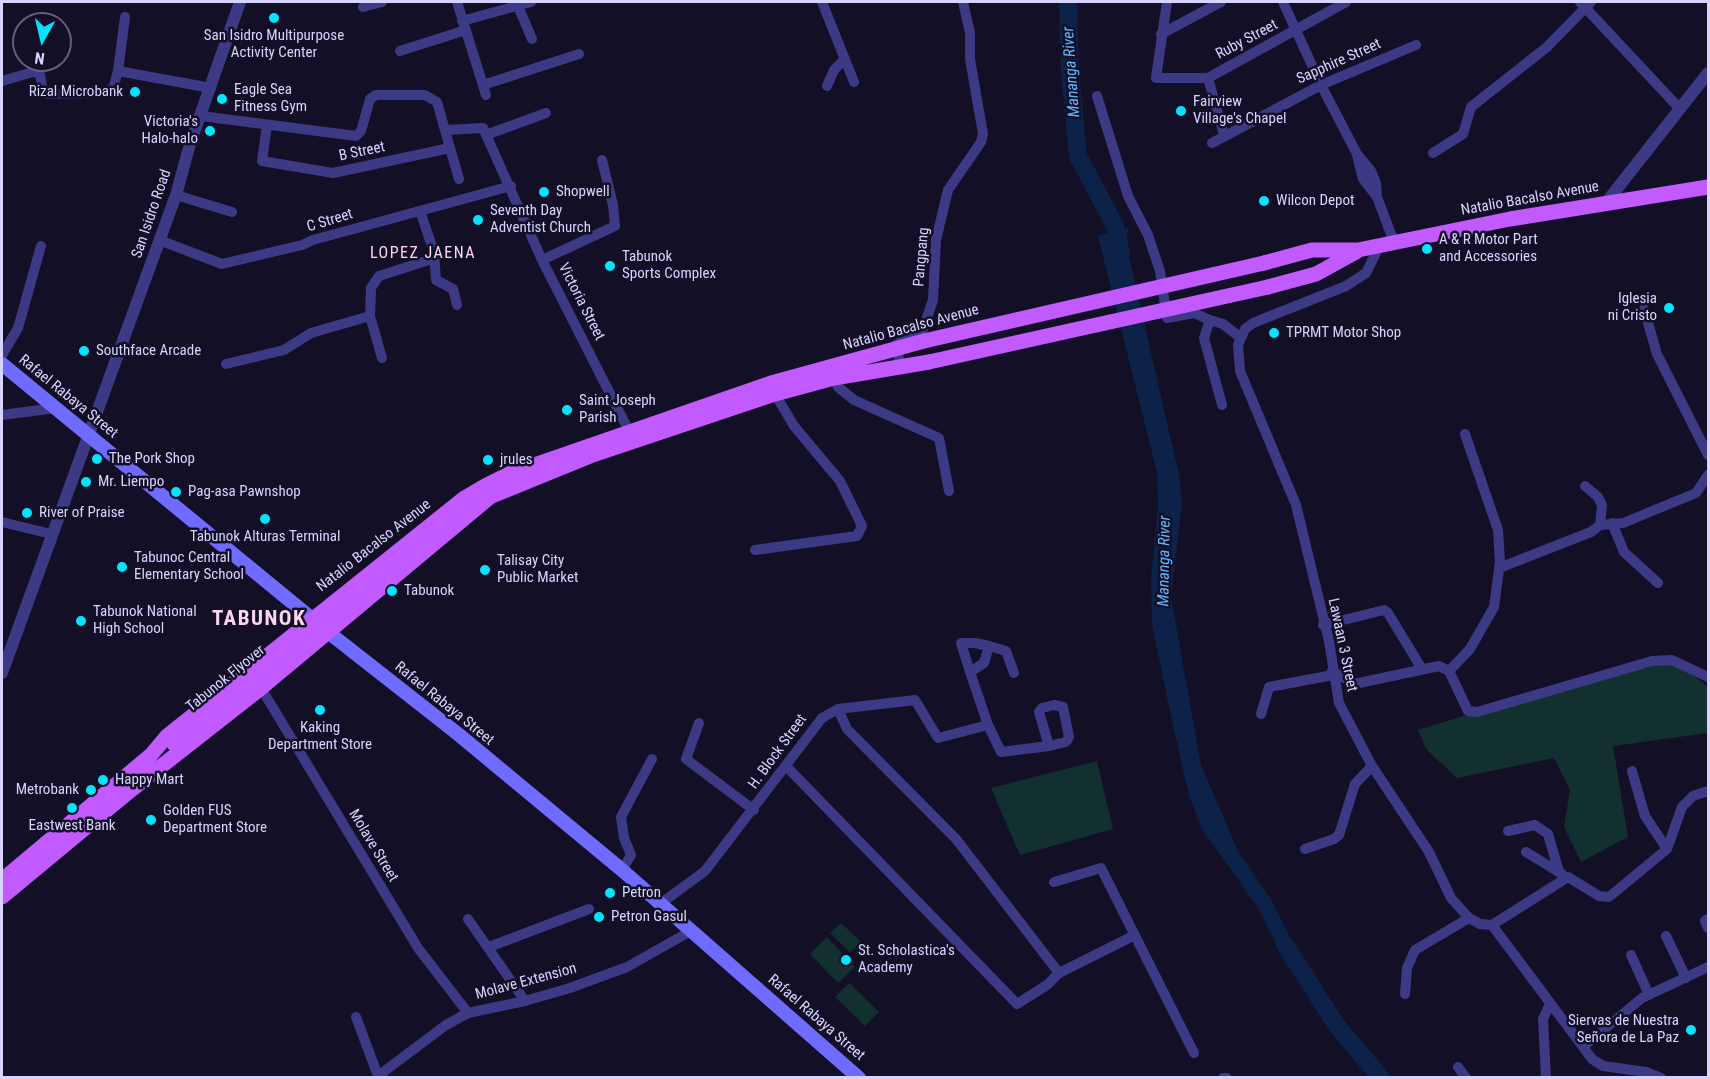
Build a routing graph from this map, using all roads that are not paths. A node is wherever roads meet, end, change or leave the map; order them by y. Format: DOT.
graph roads {
  1 [pos="240,2"];
  2 [pos="382,2"];
  3 [pos="457,2"];
  4 [pos="531,2"];
  5 [pos="822,2"];
  6 [pos="963,2"];
  7 [pos="1167,2"];
  8 [pos="1221,2"];
  9 [pos="1283,2"];
  10 [pos="1346,2"];
  11 [pos="1586,3"];
  12 [pos="518,6"];
  13 [pos="363,7"];
  14 [pos="125,17"];
  15 [pos="464,25"];
  16 [pos="1297,30"];
  17 [pos="1161,34"];
  18 [pos="532,39"];
  19 [pos="1416,45"];
  20 [pos="400,51"];
  21 [pos="579,54"];
  22 [pos="845,59"];
  23 [pos="33,72"];
  24 [pos="118,72"];
  25 [pos="1708,73"];
  26 [pos="1208,78"];
  27 [pos="2,81"];
  28 [pos="854,82"];
  29 [pos="1321,85"];
  30 [pos="827,86"];
  31 [pos="211,88"];
  32 [pos="1097,96"];
  33 [pos="1680,110"];
  34 [pos="546,113"];
  35 [pos="201,116"];
  36 [pos="267,125"];
  37 [pos="446,130"];
  38 [pos="486,135"];
  39 [pos="1224,135"];
  40 [pos="1212,143"];
  41 [pos="450,148"];
  42 [pos="1433,153"];
  43 [pos="602,160"];
  44 [pos="459,179"];
  45 [pos="511,186"];
  46 [pos="1708,187"];
  47 [pos="176,195"];
  48 [pos="1605,204"];
  49 [pos="420,211"];
  50 [pos="232,212"];
  51 [pos="159,240"];
  52 [pos="1387,244"];
  53 [pos="41,246"];
  54 [pos="1358,250"];
  55 [pos="432,259"];
  56 [pos="542,260"];
  57 [pos="457,305"];
  58 [pos="1644,309"];
  59 [pos="370,316"];
  60 [pos="1210,320"];
  61 [pos="1241,338"];
  62 [pos="897,350"];
  63 [pos="2,355"];
  64 [pos="382,358"];
  65 [pos="2,364"];
  66 [pos="226,364"];
  67 [pos="900,367"];
  68 [pos="834,378"];
  69 [pos="775,394"];
  70 [pos="1222,405"];
  71 [pos="56,408"];
  72 [pos="2,415"];
  73 [pos="628,431"];
  74 [pos="1465,434"];
  75 [pos="89,436"];
  76 [pos="1708,455"];
  77 [pos="1708,475"];
  78 [pos="1586,486"];
  79 [pos="487,491"];
  80 [pos="949,491"];
  81 [pos="468,506"];
  82 [pos="2,522"];
  83 [pos="1612,523"];
  84 [pos="1599,525"];
  85 [pos="51,534"];
  86 [pos="755,550"];
  87 [pos="1499,568"];
  88 [pos="1658,583"];
  89 [pos="311,619"];
  90 [pos="1323,625"];
  91 [pos="328,632"];
  92 [pos="990,646"];
  93 [pos="1422,669"];
  94 [pos="1449,671"];
  95 [pos="970,672"];
  96 [pos="2,673"];
  97 [pos="1014,673"];
  98 [pos="1333,673"];
  99 [pos="1708,677"];
  100 [pos="261,688"];
  101 [pos="838,708"];
  102 [pos="1262,714"];
  103 [pos="699,723"];
  104 [pos="988,725"];
  105 [pos="174,744"];
  106 [pos="1049,746"];
  107 [pos="652,759"];
  108 [pos="155,761"];
  109 [pos="786,766"];
  110 [pos="1372,766"];
  111 [pos="1632,771"];
  112 [pos="1708,791"];
  113 [pos="754,810"];
  114 [pos="1508,831"];
  115 [pos="1305,849"];
  116 [pos="1667,849"];
  117 [pos="1526,852"];
  118 [pos="622,870"];
  119 [pos="1563,874"];
  120 [pos="2,880"];
  121 [pos="1054,882"];
  122 [pos="2,897"];
  123 [pos="660,904"];
  124 [pos="589,909"];
  125 [pos="1469,918"];
  126 [pos="468,919"];
  127 [pos="1708,919"];
  128 [pos="1492,925"];
  129 [pos="1708,928"];
  130 [pos="691,931"];
  131 [pos="1135,934"];
  132 [pos="1666,936"];
  133 [pos="489,947"];
  134 [pos="1631,955"];
  135 [pos="1708,968"];
  136 [pos="1059,973"];
  137 [pos="1686,978"];
  138 [pos="1405,994"];
  139 [pos="1649,995"];
  140 [pos="525,1001"];
  141 [pos="1550,1005"];
  142 [pos="468,1013"];
  143 [pos="356,1017"];
  144 [pos="1584,1046"];
  145 [pos="1194,1053"];
  146 [pos="1458,1067"];
  147 [pos="859,1077"];
  148 [pos="1466,1077"];
  149 [pos="1546,1077"];
  150 [pos="1661,1077"];
  1 -- 31 [label="street, San Isidro Road"];
  2 -- 13 [label="street"];
  3 -- 15 [label="street"];
  4 -- 12 [label="street"];
  5 -- 22 [label="street"];
  6 -- 62 [label="street, Pangpang"];
  7 -- 17 [label="street"];
  8 -- 17 [label="street"];
  9 -- 16 [label="street"];
  10 -- 16 [label="street, Ruby Street"];
  11 -- 33 [label="street"];
  11 -- 42 [label="street"];
  12 -- 15 [label="street"];
  12 -- 18 [label="street"];
  14 -- 24 [label="street"];
  15 -- 20 [label="street"];
  15 -- 21 [label="street"];
  16 -- 26 [label="street, Ruby Street"];
  16 -- 29 [label="street"];
  17 -- 26 [label="street, Ruby Street"];
  19 -- 29 [label="street, Sapphire Street"];
  22 -- 28 [label="street"];
  22 -- 30 [label="street"];
  23 -- 24 [label="street"];
  23 -- 27 [label="street"];
  24 -- 31 [label="street"];
  25 -- 33 [label="street"];
  26 -- 39 [label="street"];
  29 -- 39 [label="street, Sapphire Street"];
  29 -- 52 [label="street"];
  31 -- 35 [label="street, San Isidro Road"];
  32 -- 60 [label="street"];
  33 -- 48 [label="street"];
  34 -- 38 [label="street"];
  35 -- 36 [label="street"];
  35 -- 47 [label="street, San Isidro Road"];
  36 -- 37 [label="street"];
  36 -- 41 [label="street, B Street"];
  37 -- 38 [label="street"];
  37 -- 41 [label="street"];
  38 -- 45 [label="street, Victoria Street"];
  39 -- 40 [label="street, Sapphire Street"];
  41 -- 44 [label="street"];
  43 -- 56 [label="street"];
  45 -- 49 [label="street, C Street"];
  45 -- 56 [label="street, Victoria Street"];
  46 -- 48 [label="main road, Natalio Bacalso Avenue"];
  47 -- 50 [label="street"];
  47 -- 51 [label="street, San Isidro Road"];
  48 -- 52 [label="main road, Natalio Bacalso Avenue"];
  49 -- 51 [label="street, C Street"];
  49 -- 55 [label="street"];
  51 -- 75 [label="street, San Isidro Road"];
  52 -- 54 [label="main road, Natalio Bacalso Avenue"];
  52 -- 61 [label="street"];
  53 -- 63 [label="street"];
  54 -- 62 [label="main road, Natalio Bacalso Avenue, bridge"];
  54 -- 67 [label="main road, Natalio Bacalso Avenue, bridge"];
  55 -- 57 [label="street"];
  55 -- 59 [label="street"];
  56 -- 73 [label="street, Victoria Street"];
  58 -- 76 [label="street"];
  59 -- 64 [label="street"];
  59 -- 66 [label="street"];
  60 -- 61 [label="street"];
  60 -- 70 [label="street"];
  61 -- 90 [label="street, Lawaan 3 Street"];
  62 -- 67 [label="street"];
  62 -- 73 [label="main road, Natalio Bacalso Avenue"];
  65 -- 71 [label="main road, Rafael Rabaya Street"];
  67 -- 68 [label="main road, Natalio Bacalso Avenue"];
  68 -- 69 [label="main road, Natalio Bacalso Avenue"];
  68 -- 80 [label="street"];
  69 -- 79 [label="main road, Natalio Bacalso Avenue"];
  69 -- 86 [label="street"];
  71 -- 72 [label="street"];
  71 -- 75 [label="main road, Rafael Rabaya Street"];
  73 -- 79 [label="main road, Natalio Bacalso Avenue"];
  74 -- 87 [label="street"];
  75 -- 85 [label="street, San Isidro Road"];
  75 -- 89 [label="main road, Rafael Rabaya Street"];
  77 -- 83 [label="street"];
  78 -- 84 [label="street"];
  79 -- 81 [label="main road, Natalio Bacalso Avenue"];
  79 -- 89 [label="main road, Natalio Bacalso Avenue"];
  79 -- 91 [label="main road, Natalio Bacalso Avenue"];
  81 -- 105 [label="main road, Tabunok Flyover, bridge"];
  82 -- 85 [label="street"];
  83 -- 84 [label="street"];
  83 -- 88 [label="street"];
  84 -- 87 [label="street"];
  85 -- 96 [label="street, San Isidro Road"];
  87 -- 94 [label="street"];
  89 -- 91 [label="main road, Rafael Rabaya Street"];
  89 -- 108 [label="main road, Natalio Bacalso Avenue"];
  90 -- 93 [label="street"];
  90 -- 98 [label="street, Lawaan 3 Street"];
  91 -- 100 [label="main road, Natalio Bacalso Avenue"];
  91 -- 118 [label="main road, Rafael Rabaya Street"];
  92 -- 95 [label="street"];
  92 -- 95 [label="street"];
  92 -- 97 [label="street"];
  93 -- 94 [label="street"];
  93 -- 98 [label="street"];
  94 -- 99 [label="street"];
  95 -- 104 [label="street"];
  98 -- 102 [label="street"];
  98 -- 110 [label="street, Lawaan 3 Street"];
  100 -- 108 [label="main road, Natalio Bacalso Avenue"];
  100 -- 142 [label="street, Molave Street"];
  101 -- 104 [label="street"];
  101 -- 109 [label="street, H. Block Street"];
  101 -- 136 [label="street"];
  103 -- 113 [label="street"];
  104 -- 106 [label="street"];
  105 -- 108 [label="main road, Natalio Bacalso Avenue"];
  107 -- 118 [label="street"];
  108 -- 120 [label="main road, Natalio Bacalso Avenue"];
  108 -- 122 [label="main road, Natalio Bacalso Avenue"];
  109 -- 113 [label="street, H. Block Street"];
  109 -- 136 [label="street"];
  110 -- 115 [label="street"];
  110 -- 125 [label="street, Lawaan 3 Street"];
  111 -- 116 [label="street"];
  112 -- 116 [label="street"];
  113 -- 123 [label="street, H. Block Street"];
  114 -- 119 [label="street"];
  116 -- 119 [label="street"];
  117 -- 119 [label="street"];
  118 -- 123 [label="main road, Rafael Rabaya Street"];
  119 -- 128 [label="street"];
  121 -- 131 [label="street"];
  123 -- 130 [label="main road, Rafael Rabaya Street"];
  124 -- 133 [label="street"];
  125 -- 128 [label="street"];
  125 -- 138 [label="street"];
  126 -- 133 [label="street"];
  127 -- 129 [label="street"];
  128 -- 141 [label="street"];
  130 -- 140 [label="street, Molave Extension"];
  130 -- 147 [label="main road, Rafael Rabaya Street"];
  131 -- 136 [label="street"];
  131 -- 145 [label="street"];
  132 -- 137 [label="street"];
  133 -- 140 [label="street"];
  134 -- 139 [label="street"];
  135 -- 137 [label="street"];
  137 -- 139 [label="street"];
  139 -- 144 [label="street"];
  140 -- 142 [label="street, Molave Extension"];
  141 -- 144 [label="street"];
  141 -- 149 [label="street"];
  142 -- 143 [label="street, Molave Extension"];
  144 -- 150 [label="street"];
  146 -- 148 [label="street"];
}
